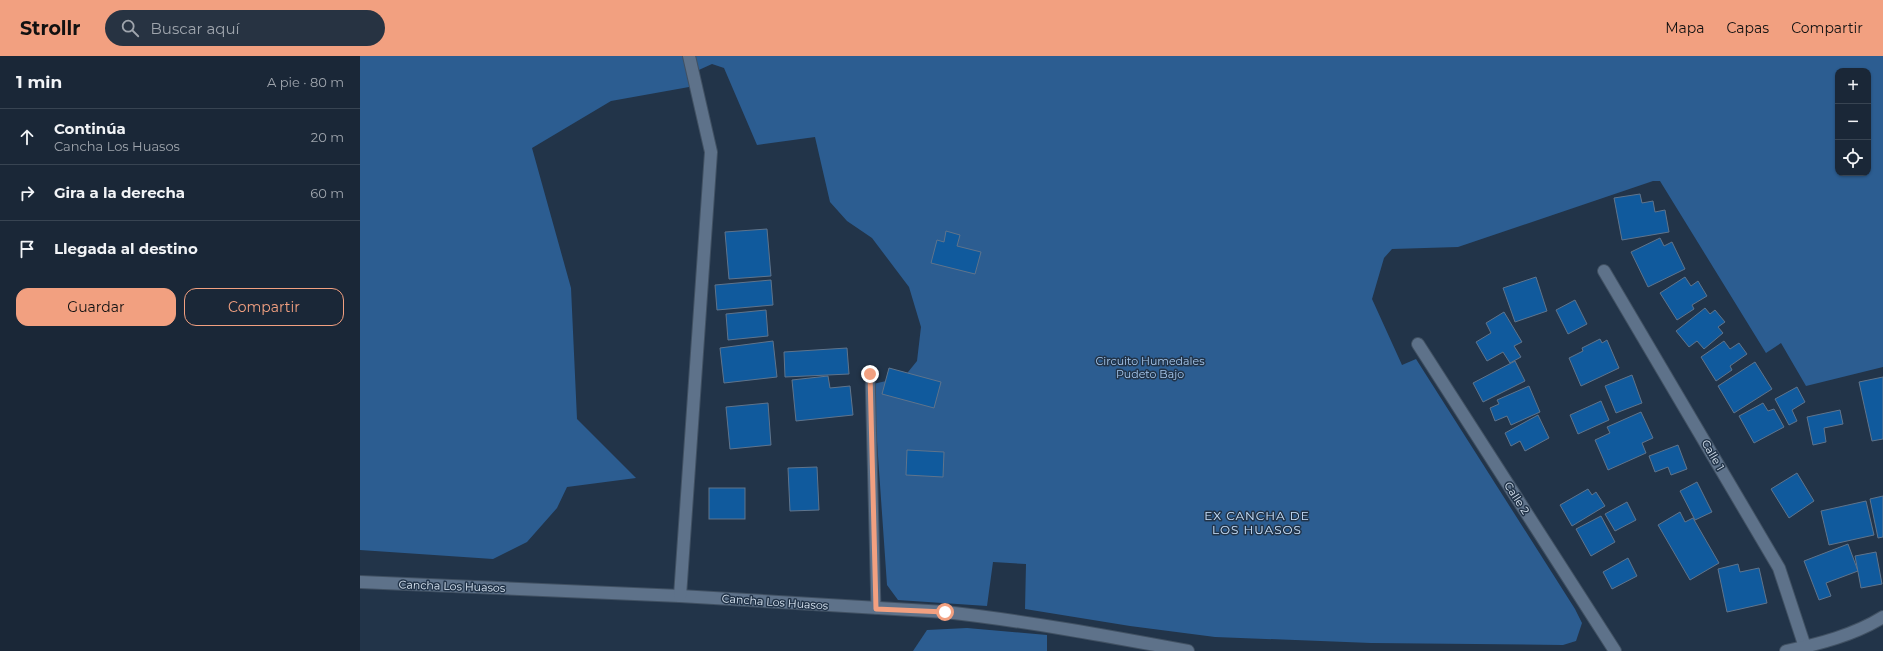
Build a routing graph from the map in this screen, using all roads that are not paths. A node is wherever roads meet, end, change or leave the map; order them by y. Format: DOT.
graph roads {
  1 [pos="689,56"];
  2 [pos="1604,271"];
  3 [pos="1418,344"];
  4 [pos="870,374"];
  5 [pos="360,582"];
  6 [pos="680,596"];
  7 [pos="876,609"];
  8 [pos="1883,617"];
  9 [pos="1806,647"];
  10 [pos="1188,651"];
  11 [pos="1616,651"];
  12 [pos="1786,651"];
  1 -- 6 [label="street"];
  2 -- 9 [label="street, Calle 1"];
  3 -- 11 [label="street, Calle 2"];
  4 -- 7 [label="lane"];
  5 -- 6 [label="street, Cancha Los Huasos"];
  6 -- 7 [label="street, Cancha Los Huasos"];
  7 -- 10 [label="street, Cancha Los Huasos"];
  8 -- 9 [label="street"];
  9 -- 12 [label="street"];
}
